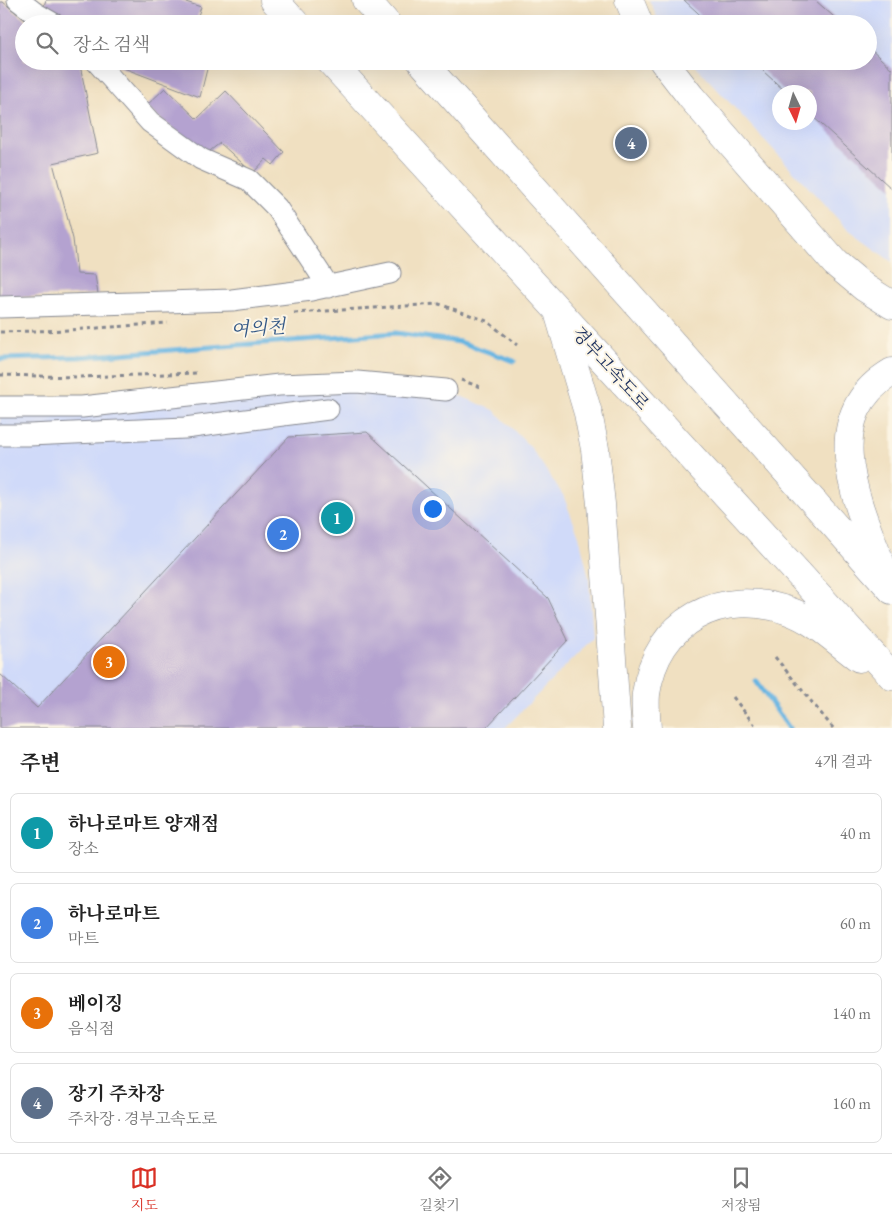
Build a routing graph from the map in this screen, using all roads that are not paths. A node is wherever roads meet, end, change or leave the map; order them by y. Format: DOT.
graph roads {
  1 [pos="18,0"];
  2 [pos="274,0"];
  3 [pos="366,0"];
  4 [pos="629,0"];
  5 [pos="38,15"];
  6 [pos="288,15"];
  7 [pos="380,15"];
  8 [pos="635,15"];
  9 [pos="104,70"];
  10 [pos="338,70"];
  11 [pos="429,70"];
  12 [pos="670,70"];
  13 [pos="390,273"];
  14 [pos="329,286"];
  15 [pos="892,305"];
  16 [pos="0,307"];
  17 [pos="557,309"];
  18 [pos="892,372"];
  19 [pos="446,390"];
  20 [pos="0,406"];
  21 [pos="328,409"];
  22 [pos="0,435"];
  23 [pos="891,589"];
  24 [pos="892,676"];
  25 [pos="892,682"];
  26 [pos="617,728"];
  27 [pos="647,728"];
  1 -- 5 [label="street"];
  2 -- 6 [label="highway"];
  3 -- 7 [label="highway"];
  4 -- 8 [label="highway"];
  9 -- 14 [label="street"];
  10 -- 17 [label="highway, 경부고속도로"];
  11 -- 23 [label="highway"];
  12 -- 15 [label="highway"];
  13 -- 14 [label="street"];
  14 -- 16 [label="street"];
  17 -- 24 [label="highway, 경부고속도로"];
  17 -- 26 [label="highway"];
  18 -- 23 [label="highway"];
  19 -- 20 [label="street"];
  21 -- 22 [label="street"];
  25 -- 27 [label="highway"];
}
